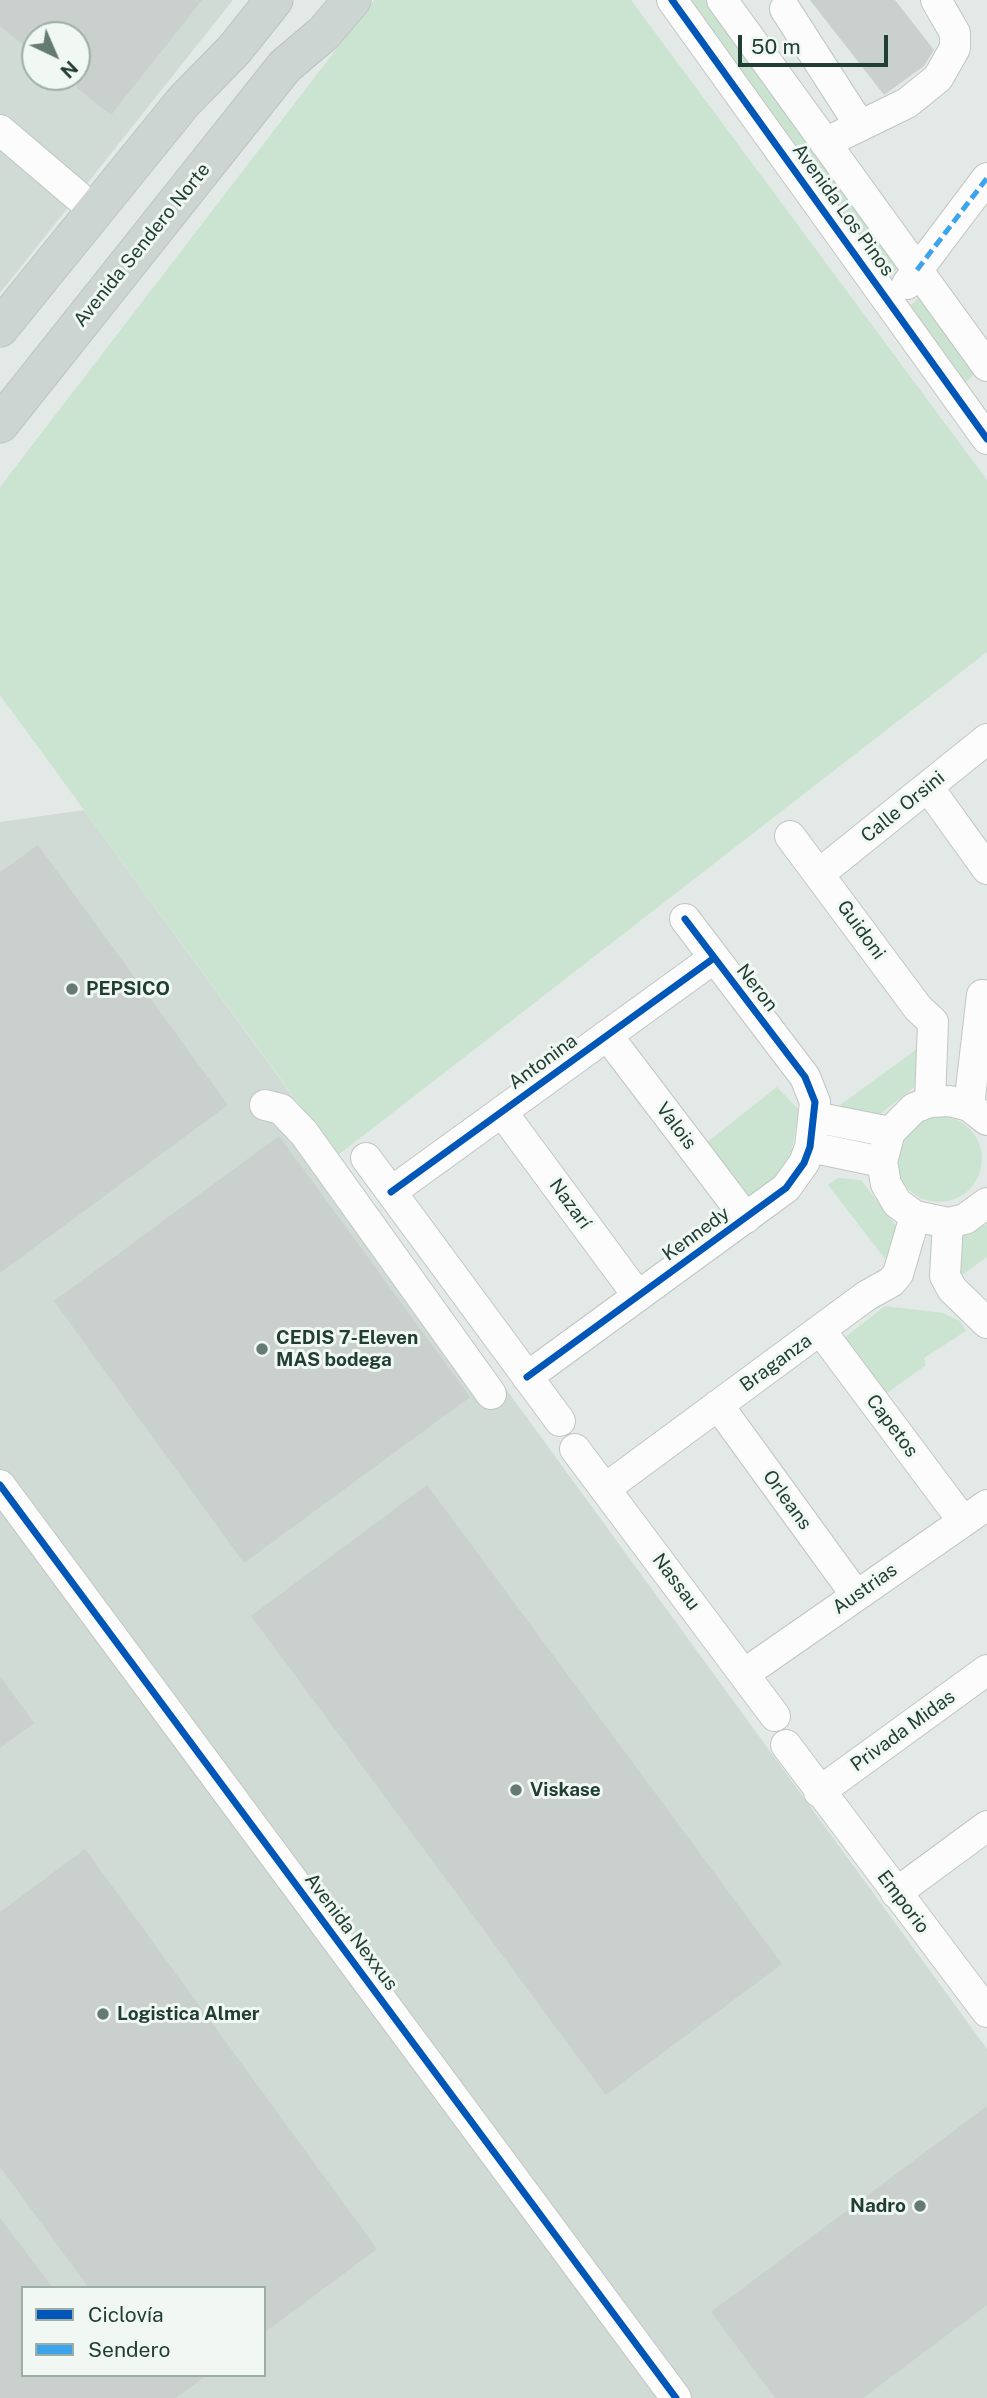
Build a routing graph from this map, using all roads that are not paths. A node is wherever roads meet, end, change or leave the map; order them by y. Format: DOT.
graph roads {
  1 [pos="247,0"];
  2 [pos="274,0"];
  3 [pos="321,0"];
  4 [pos="352,0"];
  5 [pos="672,0"];
  6 [pos="722,0"];
  7 [pos="936,0"];
  8 [pos="785,9"];
  9 [pos="285,66"];
  10 [pos="184,101"];
  11 [pos="859,124"];
  12 [pos="0,130"];
  13 [pos="825,143"];
  14 [pos="987,178"];
  15 [pos="94,210"];
  16 [pos="917,270"];
  17 [pos="891,304"];
  18 [pos="0,328"];
  19 [pos="987,366"];
  20 [pos="982,417"];
  21 [pos="0,424"];
  22 [pos="987,739"];
  23 [pos="928,787"];
  24 [pos="790,836"];
  25 [pos="987,869"];
  26 [pos="819,874"];
  27 [pos="685,919"];
  28 [pos="714,958"];
  29 [pos="984,993"];
  30 [pos="933,1022"];
  31 [pos="607,1035"];
  32 [pos="804,1077"];
  33 [pos="930,1102"];
  34 [pos="265,1105"];
  35 [pos="502,1112"];
  36 [pos="981,1112"];
  37 [pos="814,1117"];
  38 [pos="890,1132"];
  39 [pos="810,1147"];
  40 [pos="366,1158"];
  41 [pos="881,1162"];
  42 [pos="391,1192"];
  43 [pos="987,1203"];
  44 [pos="915,1216"];
  45 [pos="746,1217"];
  46 [pos="948,1223"];
  47 [pos="638,1296"];
  48 [pos="987,1323"];
  49 [pos="821,1331"];
  50 [pos="527,1377"];
  51 [pos="491,1394"];
  52 [pos="718,1405"];
  53 [pos="559,1422"];
  54 [pos="575,1449"];
  55 [pos="0,1485"];
  56 [pos="606,1488"];
  57 [pos="975,1513"];
  58 [pos="856,1595"];
  59 [pos="987,1670"];
  60 [pos="744,1674"];
  61 [pos="775,1716"];
  62 [pos="786,1745"];
  63 [pos="819,1791"];
  64 [pos="987,1826"];
  65 [pos="896,1893"];
  66 [pos="982,1996"];
  67 [pos="676,2398"];
  1 -- 10 [label="main road"];
  2 -- 10 [label="main road"];
  3 -- 9 [label="main road, Avenida Sendero Norte"];
  4 -- 9 [label="main road, Avenida Sendero Norte"];
  5 -- 17 [label="street, Avenida Los Pinos"];
  6 -- 13 [label="street, Avenida Los Pinos"];
  7 -- 11 [label="street"];
  8 -- 11 [label="street"];
  9 -- 21 [label="main road, Avenida Sendero Norte"];
  10 -- 15 [label="main road"];
  11 -- 13 [label="street"];
  12 -- 15 [label="street"];
  13 -- 16 [label="street, Avenida Los Pinos"];
  14 -- 16 [label="street"];
  15 -- 18 [label="main road"];
  16 -- 17 [label="street"];
  16 -- 19 [label="street, Avenida Los Pinos"];
  17 -- 20 [label="street, Avenida Los Pinos"];
  22 -- 23 [label="street, Calle Orsini"];
  23 -- 25 [label="street"];
  23 -- 26 [label="street, Calle Orsini"];
  24 -- 26 [label="street, Guidoni"];
  26 -- 30 [label="street, Guidoni"];
  27 -- 28 [label="street, Neron"];
  28 -- 31 [label="street, Antonina"];
  28 -- 32 [label="street, Neron"];
  29 -- 30 [label="street"];
  29 -- 36 [label="street"];
  30 -- 33 [label="street"];
  31 -- 35 [label="street, Antonina"];
  31 -- 45 [label="street, Valois"];
  32 -- 37 [label="street, Kennedy"];
  33 -- 36 [label="street"];
  33 -- 38 [label="street"];
  34 -- 51 [label="street"];
  35 -- 42 [label="street, Antonina"];
  35 -- 47 [label="street, Nazarí"];
  37 -- 38 [label="street"];
  37 -- 39 [label="street, Kennedy"];
  38 -- 41 [label="street"];
  39 -- 41 [label="street"];
  39 -- 45 [label="street, Kennedy"];
  40 -- 42 [label="street"];
  41 -- 44 [label="street"];
  42 -- 50 [label="street"];
  43 -- 46 [label="street"];
  44 -- 46 [label="street"];
  44 -- 49 [label="street, Braganza"];
  45 -- 47 [label="street, Kennedy"];
  46 -- 48 [label="street"];
  47 -- 50 [label="street, Kennedy"];
  49 -- 52 [label="street, Braganza"];
  49 -- 57 [label="street, Capetos"];
  50 -- 53 [label="street"];
  52 -- 56 [label="street, Braganza"];
  52 -- 58 [label="street, Orleans"];
  54 -- 56 [label="street, Nassau"];
  55 -- 67 [label="street, Avenida Nexxus"];
  56 -- 60 [label="street, Nassau"];
  57 -- 58 [label="street, Austrias"];
  58 -- 60 [label="street, Austrias"];
  59 -- 63 [label="street, Privada Midas"];
  60 -- 61 [label="street, Nassau"];
  62 -- 63 [label="street, Emporio"];
  63 -- 65 [label="street, Emporio"];
  64 -- 65 [label="street"];
  65 -- 66 [label="street, Emporio"];
}
